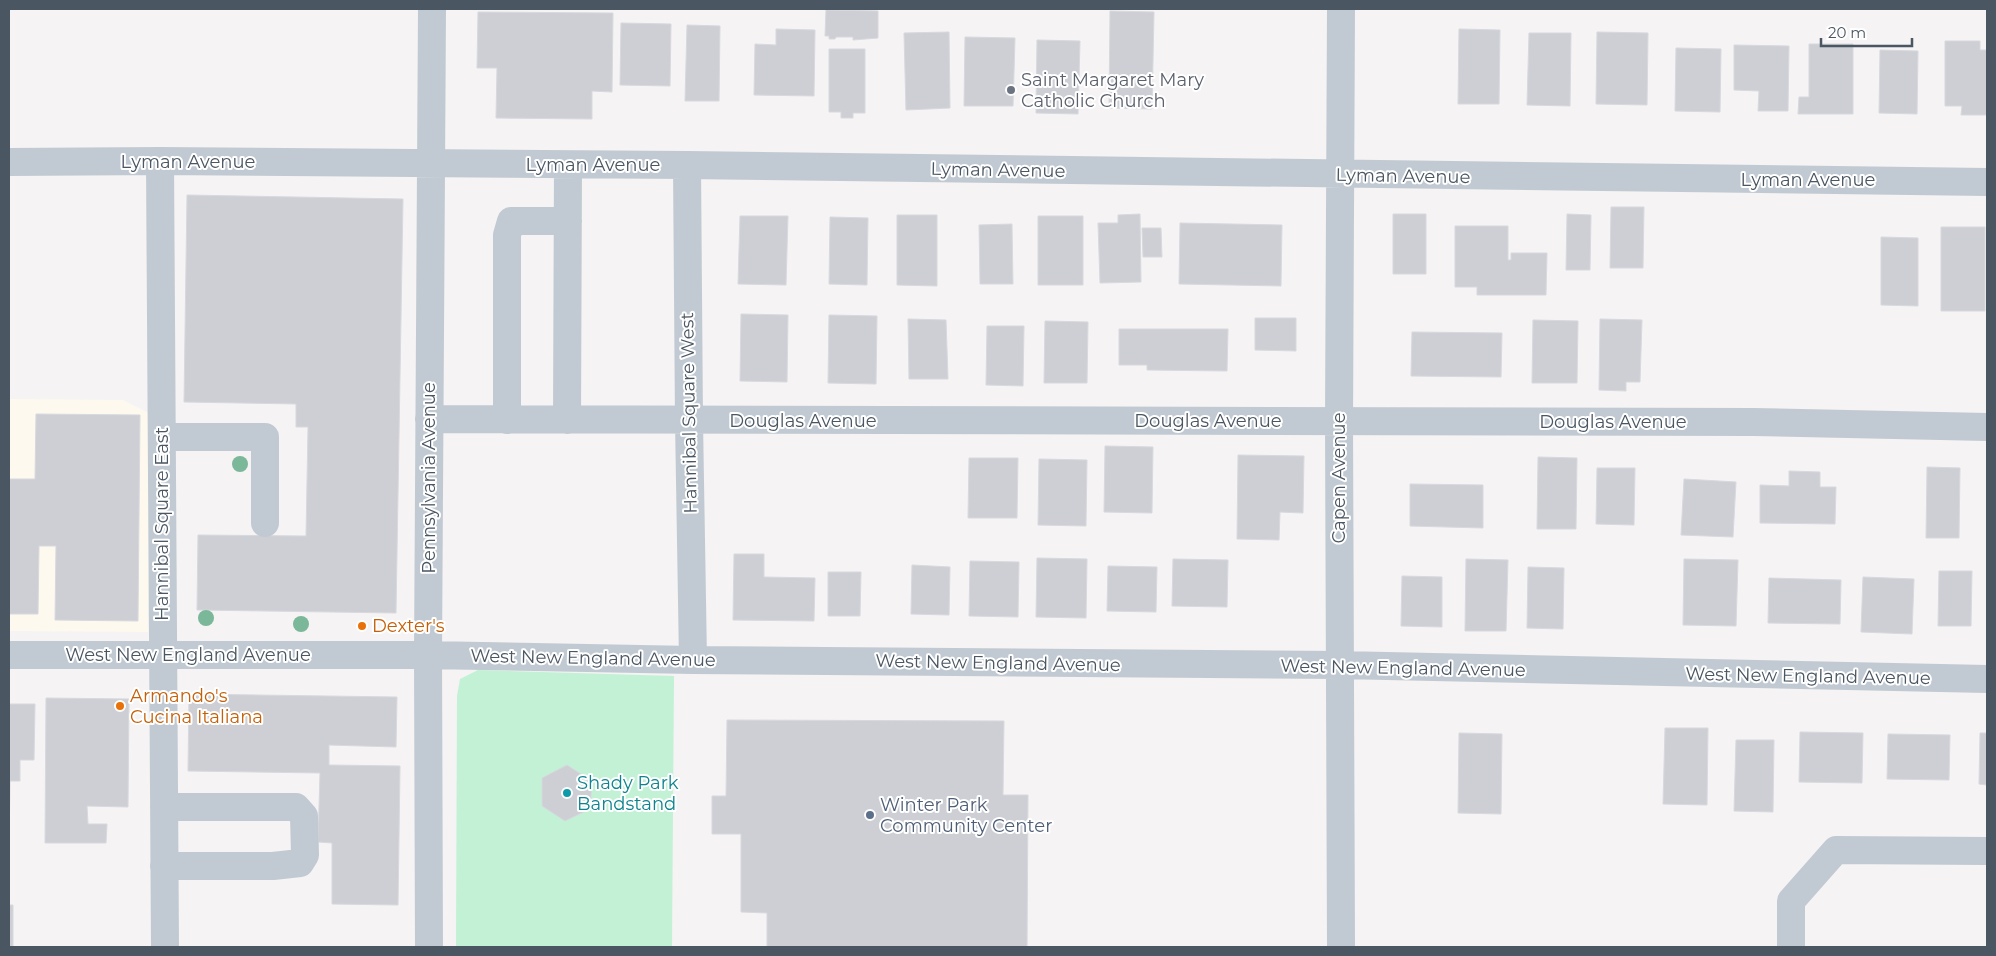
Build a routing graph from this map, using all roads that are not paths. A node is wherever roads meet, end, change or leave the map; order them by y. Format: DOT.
graph roads {
  1 [pos="432,9"];
  2 [pos="1341,9"];
  3 [pos="160,161"];
  4 [pos="9,162"];
  5 [pos="432,164"];
  6 [pos="568,165"];
  7 [pos="687,165"];
  8 [pos="1340,175"];
  9 [pos="1987,182"];
  10 [pos="568,221"];
  11 [pos="429,419"];
  12 [pos="507,420"];
  13 [pos="567,420"];
  14 [pos="689,421"];
  15 [pos="1339,421"];
  16 [pos="1987,426"];
  17 [pos="162,437"];
  18 [pos="265,523"];
  19 [pos="9,655"];
  20 [pos="428,655"];
  21 [pos="163,656"];
  22 [pos="693,660"];
  23 [pos="1340,666"];
  24 [pos="1987,679"];
  25 [pos="164,807"];
  26 [pos="1987,851"];
  27 [pos="164,866"];
  28 [pos="165,947"];
  29 [pos="429,947"];
  30 [pos="1340,947"];
  31 [pos="1791,947"];
  1 -- 5 [label="street, Pennsylvania Avenue"];
  2 -- 8 [label="street, Capen Avenue"];
  3 -- 4 [label="street, Lyman Avenue"];
  3 -- 5 [label="street, Lyman Avenue"];
  3 -- 17 [label="street, Hannibal Square East"];
  5 -- 6 [label="street, Lyman Avenue"];
  5 -- 11 [label="street, Pennsylvania Avenue"];
  6 -- 7 [label="street, Lyman Avenue"];
  6 -- 10 [label="street"];
  7 -- 8 [label="street, Lyman Avenue"];
  7 -- 14 [label="street, Hannibal Square West"];
  8 -- 9 [label="street, Lyman Avenue"];
  8 -- 15 [label="street, Capen Avenue"];
  10 -- 12 [label="street"];
  10 -- 13 [label="street"];
  11 -- 12 [label="street, Douglas Avenue"];
  11 -- 20 [label="street, Pennsylvania Avenue"];
  12 -- 13 [label="street, Douglas Avenue"];
  13 -- 14 [label="street, Douglas Avenue"];
  14 -- 15 [label="street, Douglas Avenue"];
  14 -- 22 [label="street, Hannibal Square West"];
  15 -- 16 [label="street, Douglas Avenue"];
  15 -- 23 [label="street, Capen Avenue"];
  17 -- 18 [label="street"];
  17 -- 21 [label="street, Hannibal Square East"];
  19 -- 21 [label="street, West New England Avenue"];
  20 -- 21 [label="street, West New England Avenue"];
  20 -- 22 [label="street, West New England Avenue"];
  20 -- 29 [label="street, Pennsylvania Avenue"];
  21 -- 25 [label="street, Hannibal Square East"];
  22 -- 23 [label="street, West New England Avenue"];
  23 -- 24 [label="street, West New England Avenue"];
  23 -- 30 [label="street, Capen Avenue"];
  25 -- 27 [label="street, Hannibal Square East"];
  25 -- 27 [label="street"];
  26 -- 31 [label="street"];
  27 -- 28 [label="street, Hannibal Square East"];
}
